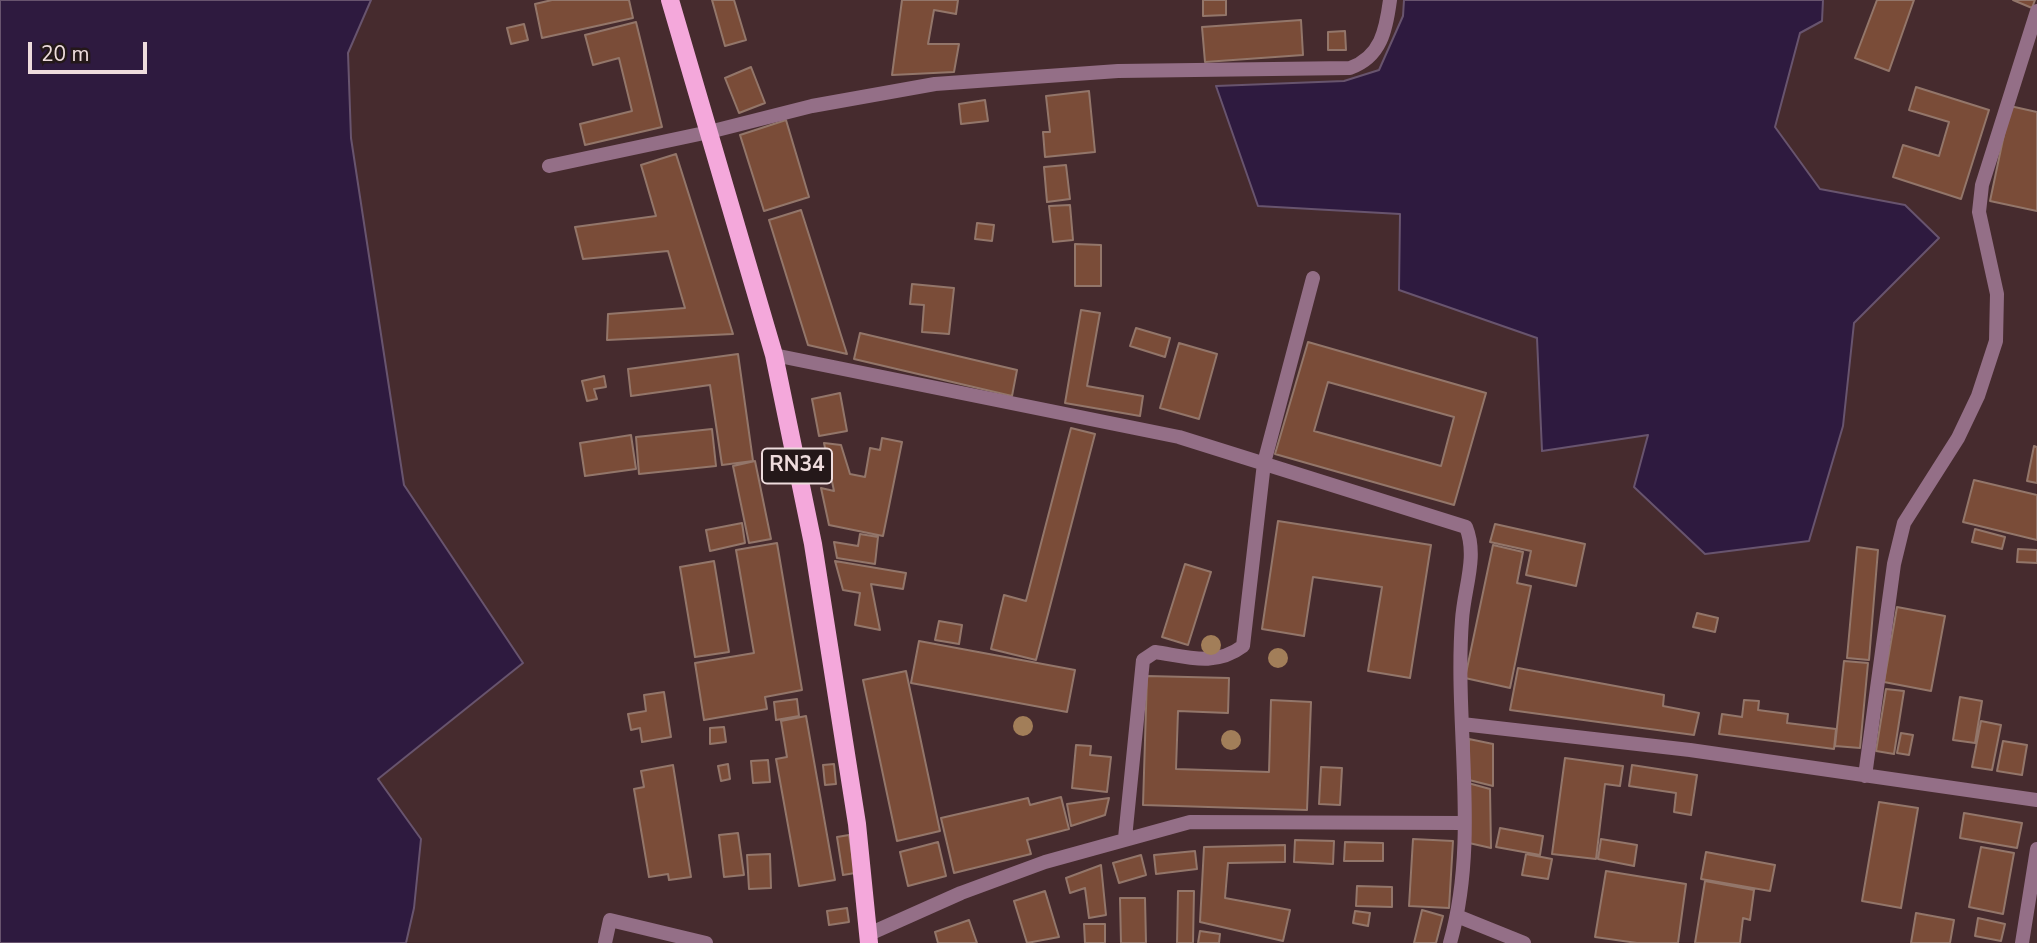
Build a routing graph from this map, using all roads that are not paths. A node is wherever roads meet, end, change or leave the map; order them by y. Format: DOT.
graph roads {
  1 [pos="670,0"];
  2 [pos="1390,0"];
  3 [pos="2037,10"];
  4 [pos="709,132"];
  5 [pos="549,166"];
  6 [pos="1313,278"];
  7 [pos="774,355"];
  8 [pos="1264,463"];
  9 [pos="1462,724"];
  10 [pos="1865,776"];
  11 [pos="2037,800"];
  12 [pos="1464,823"];
  13 [pos="1125,838"];
  14 [pos="2037,849"];
  15 [pos="1457,916"];
  16 [pos="869,938"];
  17 [pos="605,943"];
  18 [pos="706,943"];
  19 [pos="1450,943"];
  20 [pos="1524,943"];
  21 [pos="2022,943"];
  1 -- 4 [label="main road, RN34"];
  2 -- 4 [label="street"];
  3 -- 10 [label="street"];
  4 -- 5 [label="street"];
  4 -- 7 [label="main road, RN34"];
  6 -- 8 [label="street"];
  7 -- 8 [label="street"];
  7 -- 16 [label="main road, RN34"];
  8 -- 9 [label="street"];
  8 -- 13 [label="street"];
  9 -- 10 [label="street"];
  9 -- 12 [label="street"];
  10 -- 11 [label="street"];
  12 -- 13 [label="street"];
  12 -- 15 [label="street"];
  13 -- 16 [label="street"];
  14 -- 21 [label="street"];
  15 -- 19 [label="street"];
  15 -- 20 [label="street"];
  17 -- 18 [label="street"];
}
